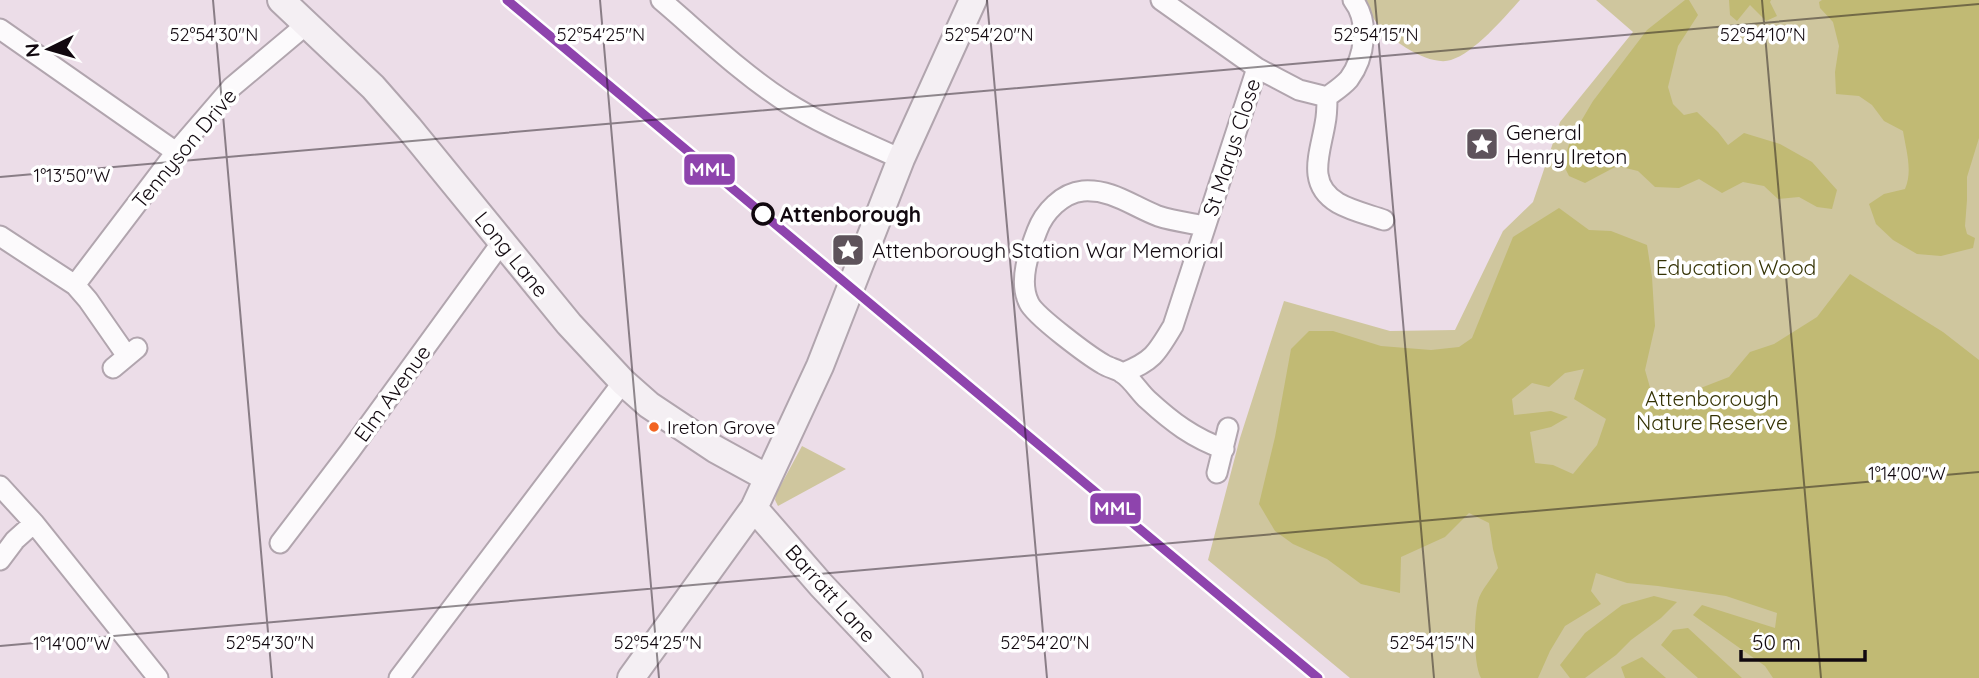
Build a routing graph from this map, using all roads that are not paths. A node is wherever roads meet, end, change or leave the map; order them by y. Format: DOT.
graph roads {
  1 [pos="281,0"];
  2 [pos="661,0"];
  3 [pos="973,0"];
  4 [pos="1161,0"];
  5 [pos="1353,0"];
  6 [pos="307,24"];
  7 [pos="0,29"];
  8 [pos="1257,68"];
  9 [pos="1327,97"];
  10 [pos="176,152"];
  11 [pos="901,159"];
  12 [pos="1384,220"];
  13 [pos="1205,226"];
  14 [pos="0,236"];
  15 [pos="502,242"];
  16 [pos="75,285"];
  17 [pos="126,357"];
  18 [pos="1123,373"];
  19 [pos="623,382"];
  20 [pos="1228,428"];
  21 [pos="1223,449"];
  22 [pos="1217,473"];
  23 [pos="768,478"];
  24 [pos="0,486"];
  25 [pos="754,508"];
  26 [pos="34,523"];
  27 [pos="280,543"];
  28 [pos="0,560"];
  29 [pos="158,678"];
  30 [pos="399,678"];
  31 [pos="631,678"];
  32 [pos="909,678"];
  1 -- 6 [label="street, Long Lane"];
  2 -- 11 [label="street"];
  3 -- 11 [label="street"];
  4 -- 8 [label="street"];
  5 -- 9 [label="street"];
  6 -- 10 [label="street, Tennyson Drive"];
  6 -- 15 [label="street, Long Lane"];
  7 -- 10 [label="street"];
  8 -- 9 [label="street"];
  8 -- 13 [label="street, St Marys Close"];
  9 -- 12 [label="street"];
  10 -- 16 [label="street, Tennyson Drive"];
  11 -- 23 [label="street"];
  13 -- 18 [label="street, St Marys Close"];
  13 -- 18 [label="street, St Marys Close"];
  14 -- 16 [label="street"];
  15 -- 19 [label="street, Long Lane"];
  15 -- 27 [label="street, Elm Avenue"];
  16 -- 17 [label="street"];
  18 -- 21 [label="street, St Marys Close"];
  19 -- 23 [label="street, Long Lane"];
  19 -- 30 [label="street"];
  20 -- 21 [label="street"];
  21 -- 22 [label="street"];
  23 -- 25 [label="street"];
  24 -- 26 [label="street"];
  25 -- 31 [label="street"];
  25 -- 32 [label="street, Barratt Lane"];
  26 -- 28 [label="street"];
  26 -- 29 [label="street"];
}
